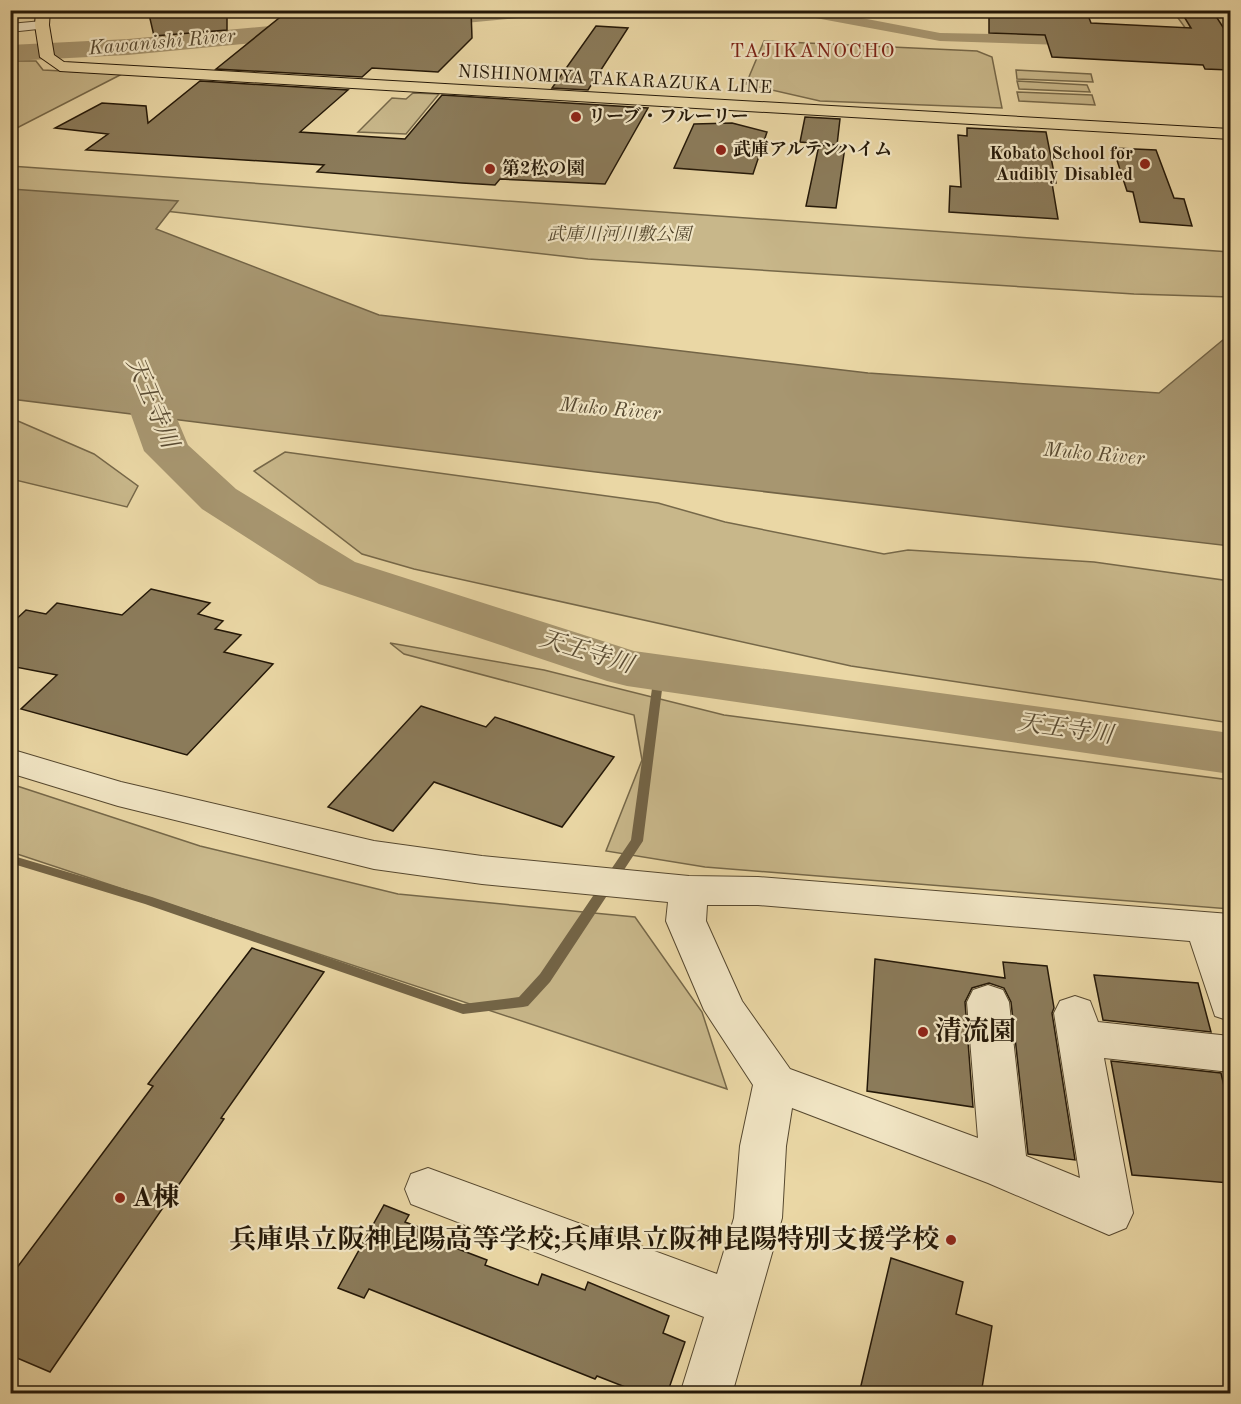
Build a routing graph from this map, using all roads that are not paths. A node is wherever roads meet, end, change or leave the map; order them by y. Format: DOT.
graph roads {
  1 [pos="43,18"];
  2 [pos="10,28"];
  3 [pos="1230,134"];
  4 [pos="10,761"];
  5 [pos="688,890"];
  6 [pos="1218,928"];
  7 [pos="988,1002"];
  8 [pos="1230,1004"];
  9 [pos="1230,1054"];
  10 [pos="775,1082"];
  11 [pos="1004,1168"];
  12 [pos="428,1189"];
  13 [pos="733,1304"];
  14 [pos="706,1394"];
  1 -- 2 [label="street"];
  1 -- 3 [label="main road, NISHINOMIYA TAKARAZUKA LINE"];
  4 -- 5 [label="street"];
  5 -- 6 [label="street"];
  5 -- 10 [label="street"];
  6 -- 8 [label="street"];
  7 -- 11 [label="street"];
  9 -- 11 [label="street"];
  10 -- 11 [label="street"];
  10 -- 13 [label="street"];
  12 -- 13 [label="street"];
  13 -- 14 [label="street"];
}
